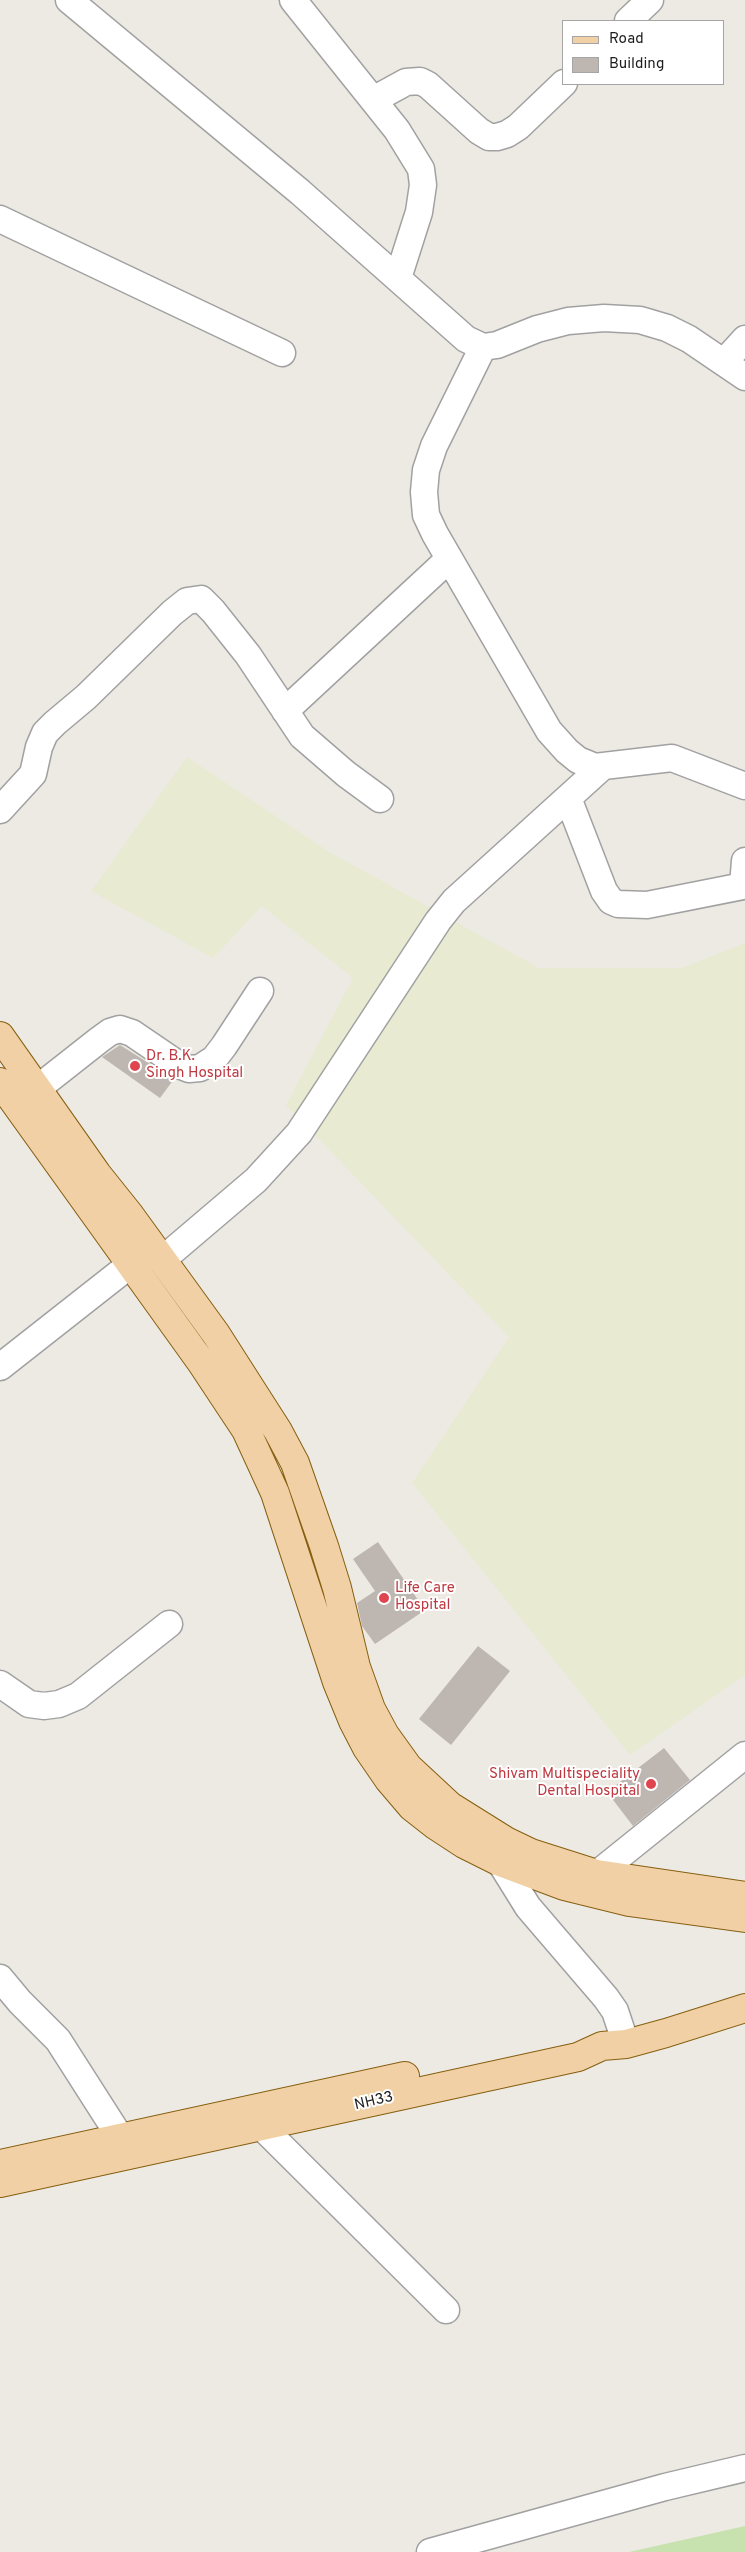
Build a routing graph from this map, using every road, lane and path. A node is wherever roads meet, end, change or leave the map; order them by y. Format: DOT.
graph roads {
  1 [pos="69,0"];
  2 [pos="294,0"];
  3 [pos="650,0"];
  4 [pos="629,20"];
  5 [pos="562,85"];
  6 [pos="373,100"];
  7 [pos="0,219"];
  8 [pos="398,278"];
  9 [pos="745,339"];
  10 [pos="483,347"];
  11 [pos="282,353"];
  12 [pos="724,362"];
  13 [pos="745,377"];
  14 [pos="449,559"];
  15 [pos="285,711"];
  16 [pos="602,767"];
  17 [pos="745,786"];
  18 [pos="568,798"];
  19 [pos="380,799"];
  20 [pos="0,810"];
  21 [pos="744,877"];
  22 [pos="260,991"];
  23 [pos="0,1036"];
  24 [pos="0,1082"];
  25 [pos="38,1088"];
  26 [pos="162,1260"];
  27 [pos="131,1264"];
  28 [pos="0,1367"];
  29 [pos="169,1624"];
  30 [pos="0,1684"];
  31 [pos="745,1754"];
  32 [pos="500,1862"];
  33 [pos="597,1874"];
  34 [pos="745,1896"];
  35 [pos="745,1918"];
  36 [pos="0,1978"];
  37 [pos="745,2008"];
  38 [pos="614,2045"];
  39 [pos="260,2126"];
  40 [pos="120,2137"];
  41 [pos="0,2164"];
  42 [pos="0,2183"];
  43 [pos="446,2310"];
  44 [pos="745,2468"];
  45 [pos="430,2552"];
  1 -- 8 [label="street"];
  2 -- 6 [label="street"];
  3 -- 4 [label="street"];
  5 -- 6 [label="street"];
  6 -- 8 [label="street"];
  7 -- 11 [label="street"];
  8 -- 10 [label="street"];
  9 -- 12 [label="street"];
  10 -- 12 [label="street"];
  10 -- 14 [label="street"];
  12 -- 13 [label="street"];
  14 -- 15 [label="street"];
  14 -- 16 [label="street"];
  15 -- 19 [label="street"];
  15 -- 20 [label="street"];
  16 -- 17 [label="street"];
  16 -- 18 [label="street"];
  18 -- 21 [label="street"];
  18 -- 26 [label="street"];
  22 -- 25 [label="street"];
  23 -- 25 [label="main road"];
  24 -- 27 [label="main road"];
  25 -- 26 [label="main road"];
  26 -- 33 [label="main road"];
  27 -- 28 [label="street"];
  27 -- 32 [label="main road"];
  29 -- 30 [label="street"];
  31 -- 33 [label="street"];
  32 -- 35 [label="main road"];
  32 -- 38 [label="street"];
  33 -- 34 [label="main road"];
  36 -- 40 [label="street"];
  37 -- 38 [label="main road, NH33"];
  38 -- 39 [label="main road, NH33"];
  38 -- 40 [label="main road"];
  39 -- 42 [label="main road, NH33"];
  39 -- 43 [label="street"];
  40 -- 41 [label="main road"];
  44 -- 45 [label="street"];
}
